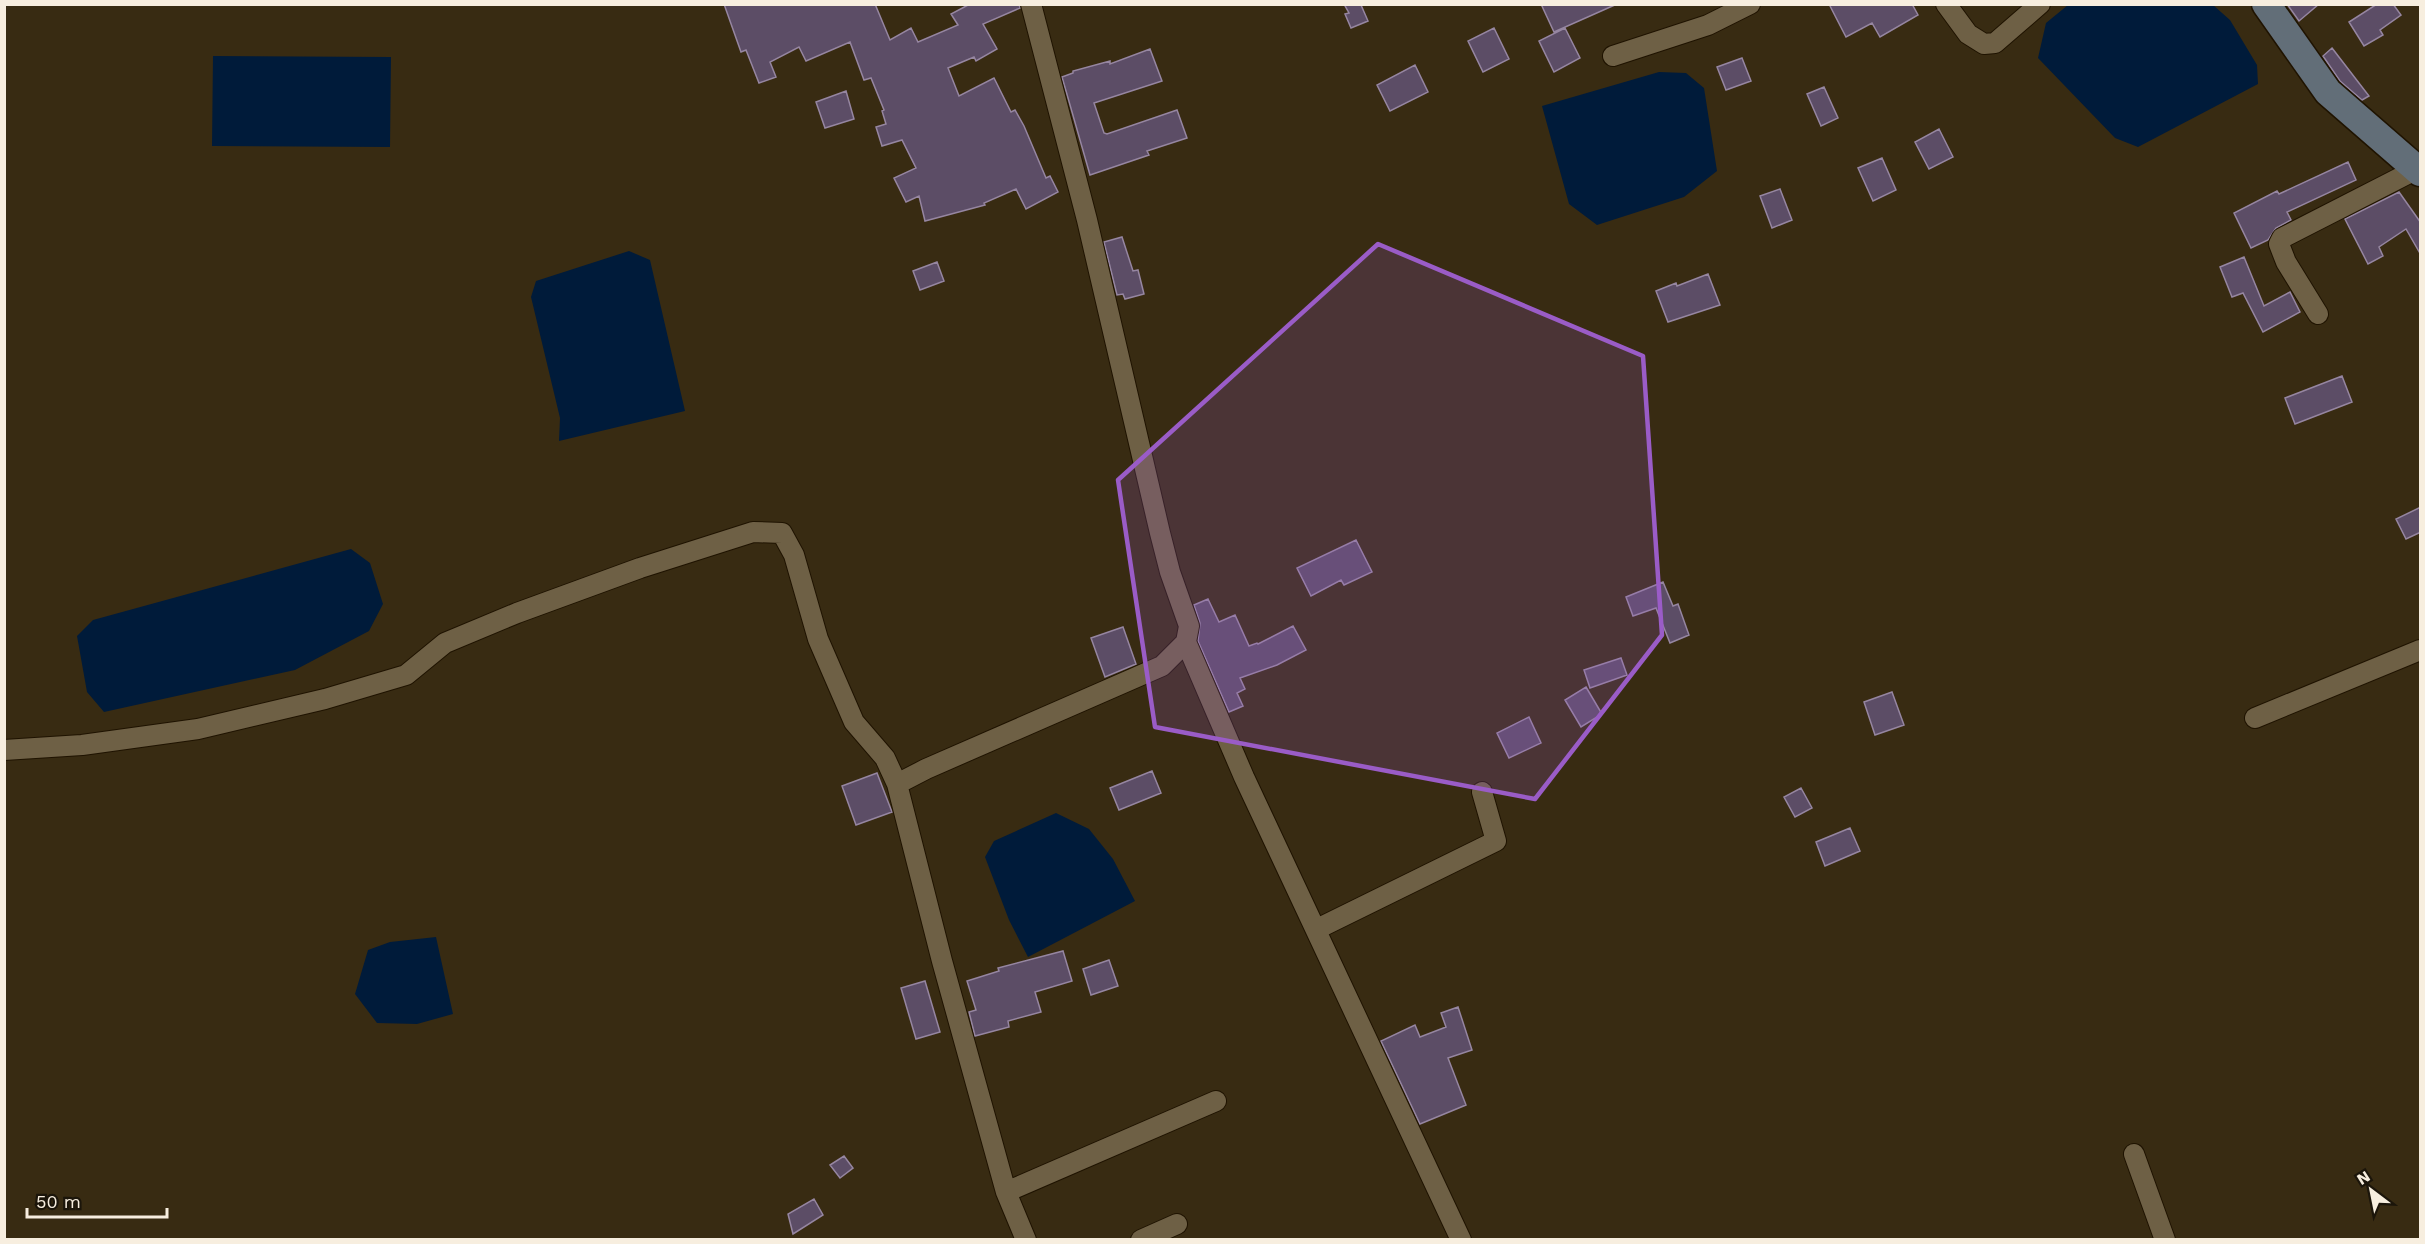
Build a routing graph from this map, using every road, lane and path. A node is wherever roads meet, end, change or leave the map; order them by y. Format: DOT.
graph roads {
  1 [pos="1031,4"];
  2 [pos="1750,4"];
  3 [pos="1946,4"];
  4 [pos="2040,4"];
  5 [pos="2266,4"];
  6 [pos="1613,56"];
  7 [pos="2419,170"];
  8 [pos="2318,314"];
  9 [pos="1186,642"];
  10 [pos="2421,650"];
  11 [pos="2255,718"];
  12 [pos="4,750"];
  13 [pos="897,784"];
  14 [pos="1482,792"];
  15 [pos="1317,929"];
  16 [pos="1216,1101"];
  17 [pos="2134,1154"];
  18 [pos="1006,1192"];
  19 [pos="1177,1224"];
  20 [pos="1026,1239"];
  21 [pos="1141,1239"];
  22 [pos="1461,1239"];
  23 [pos="2164,1239"];
  1 -- 9 [label="street"];
  2 -- 6 [label="street"];
  3 -- 4 [label="street"];
  5 -- 7 [label="street"];
  7 -- 8 [label="street"];
  9 -- 13 [label="street"];
  9 -- 15 [label="street"];
  10 -- 11 [label="street"];
  12 -- 13 [label="street"];
  13 -- 18 [label="street"];
  14 -- 15 [label="street"];
  15 -- 22 [label="street"];
  16 -- 18 [label="street"];
  17 -- 23 [label="street"];
  18 -- 20 [label="street"];
  19 -- 21 [label="street"];
}
